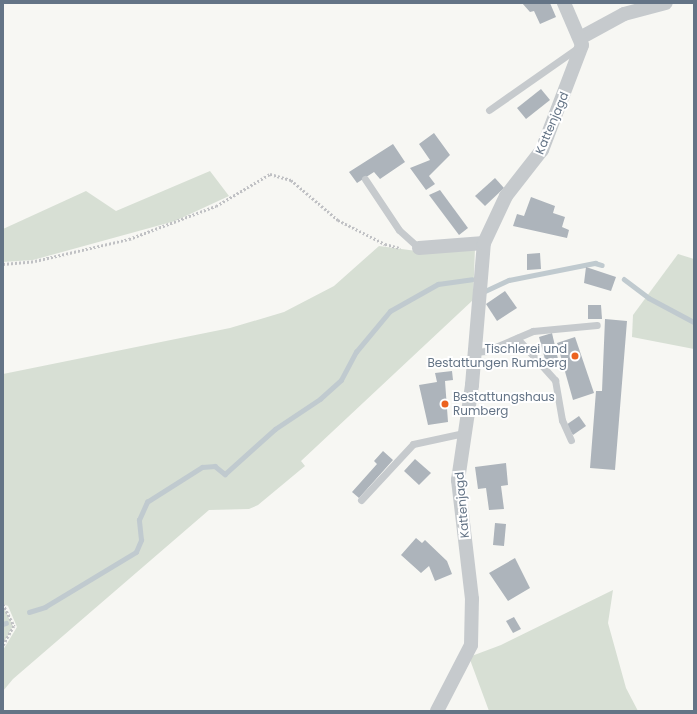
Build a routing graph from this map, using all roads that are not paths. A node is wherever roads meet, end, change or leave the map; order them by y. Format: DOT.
graph roads {
  1 [pos="564,3"];
  2 [pos="666,3"];
  3 [pos="581,41"];
  4 [pos="489,110"];
  5 [pos="365,179"];
  6 [pos="484,244"];
  7 [pos="419,248"];
  8 [pos="596,326"];
  9 [pos="517,338"];
  10 [pos="474,352"];
  11 [pos="464,433"];
  12 [pos="572,440"];
  13 [pos="361,500"];
  14 [pos="437,711"];
  1 -- 3 [label="street"];
  2 -- 3 [label="street"];
  3 -- 4 [label="lane"];
  3 -- 6 [label="street, Kattenjagd"];
  5 -- 7 [label="lane"];
  6 -- 7 [label="street"];
  6 -- 10 [label="street, Kattenjagd"];
  8 -- 9 [label="lane"];
  9 -- 10 [label="lane"];
  9 -- 12 [label="lane"];
  10 -- 11 [label="street, Kattenjagd"];
  11 -- 13 [label="lane"];
  11 -- 14 [label="street, Kattenjagd"];
}
